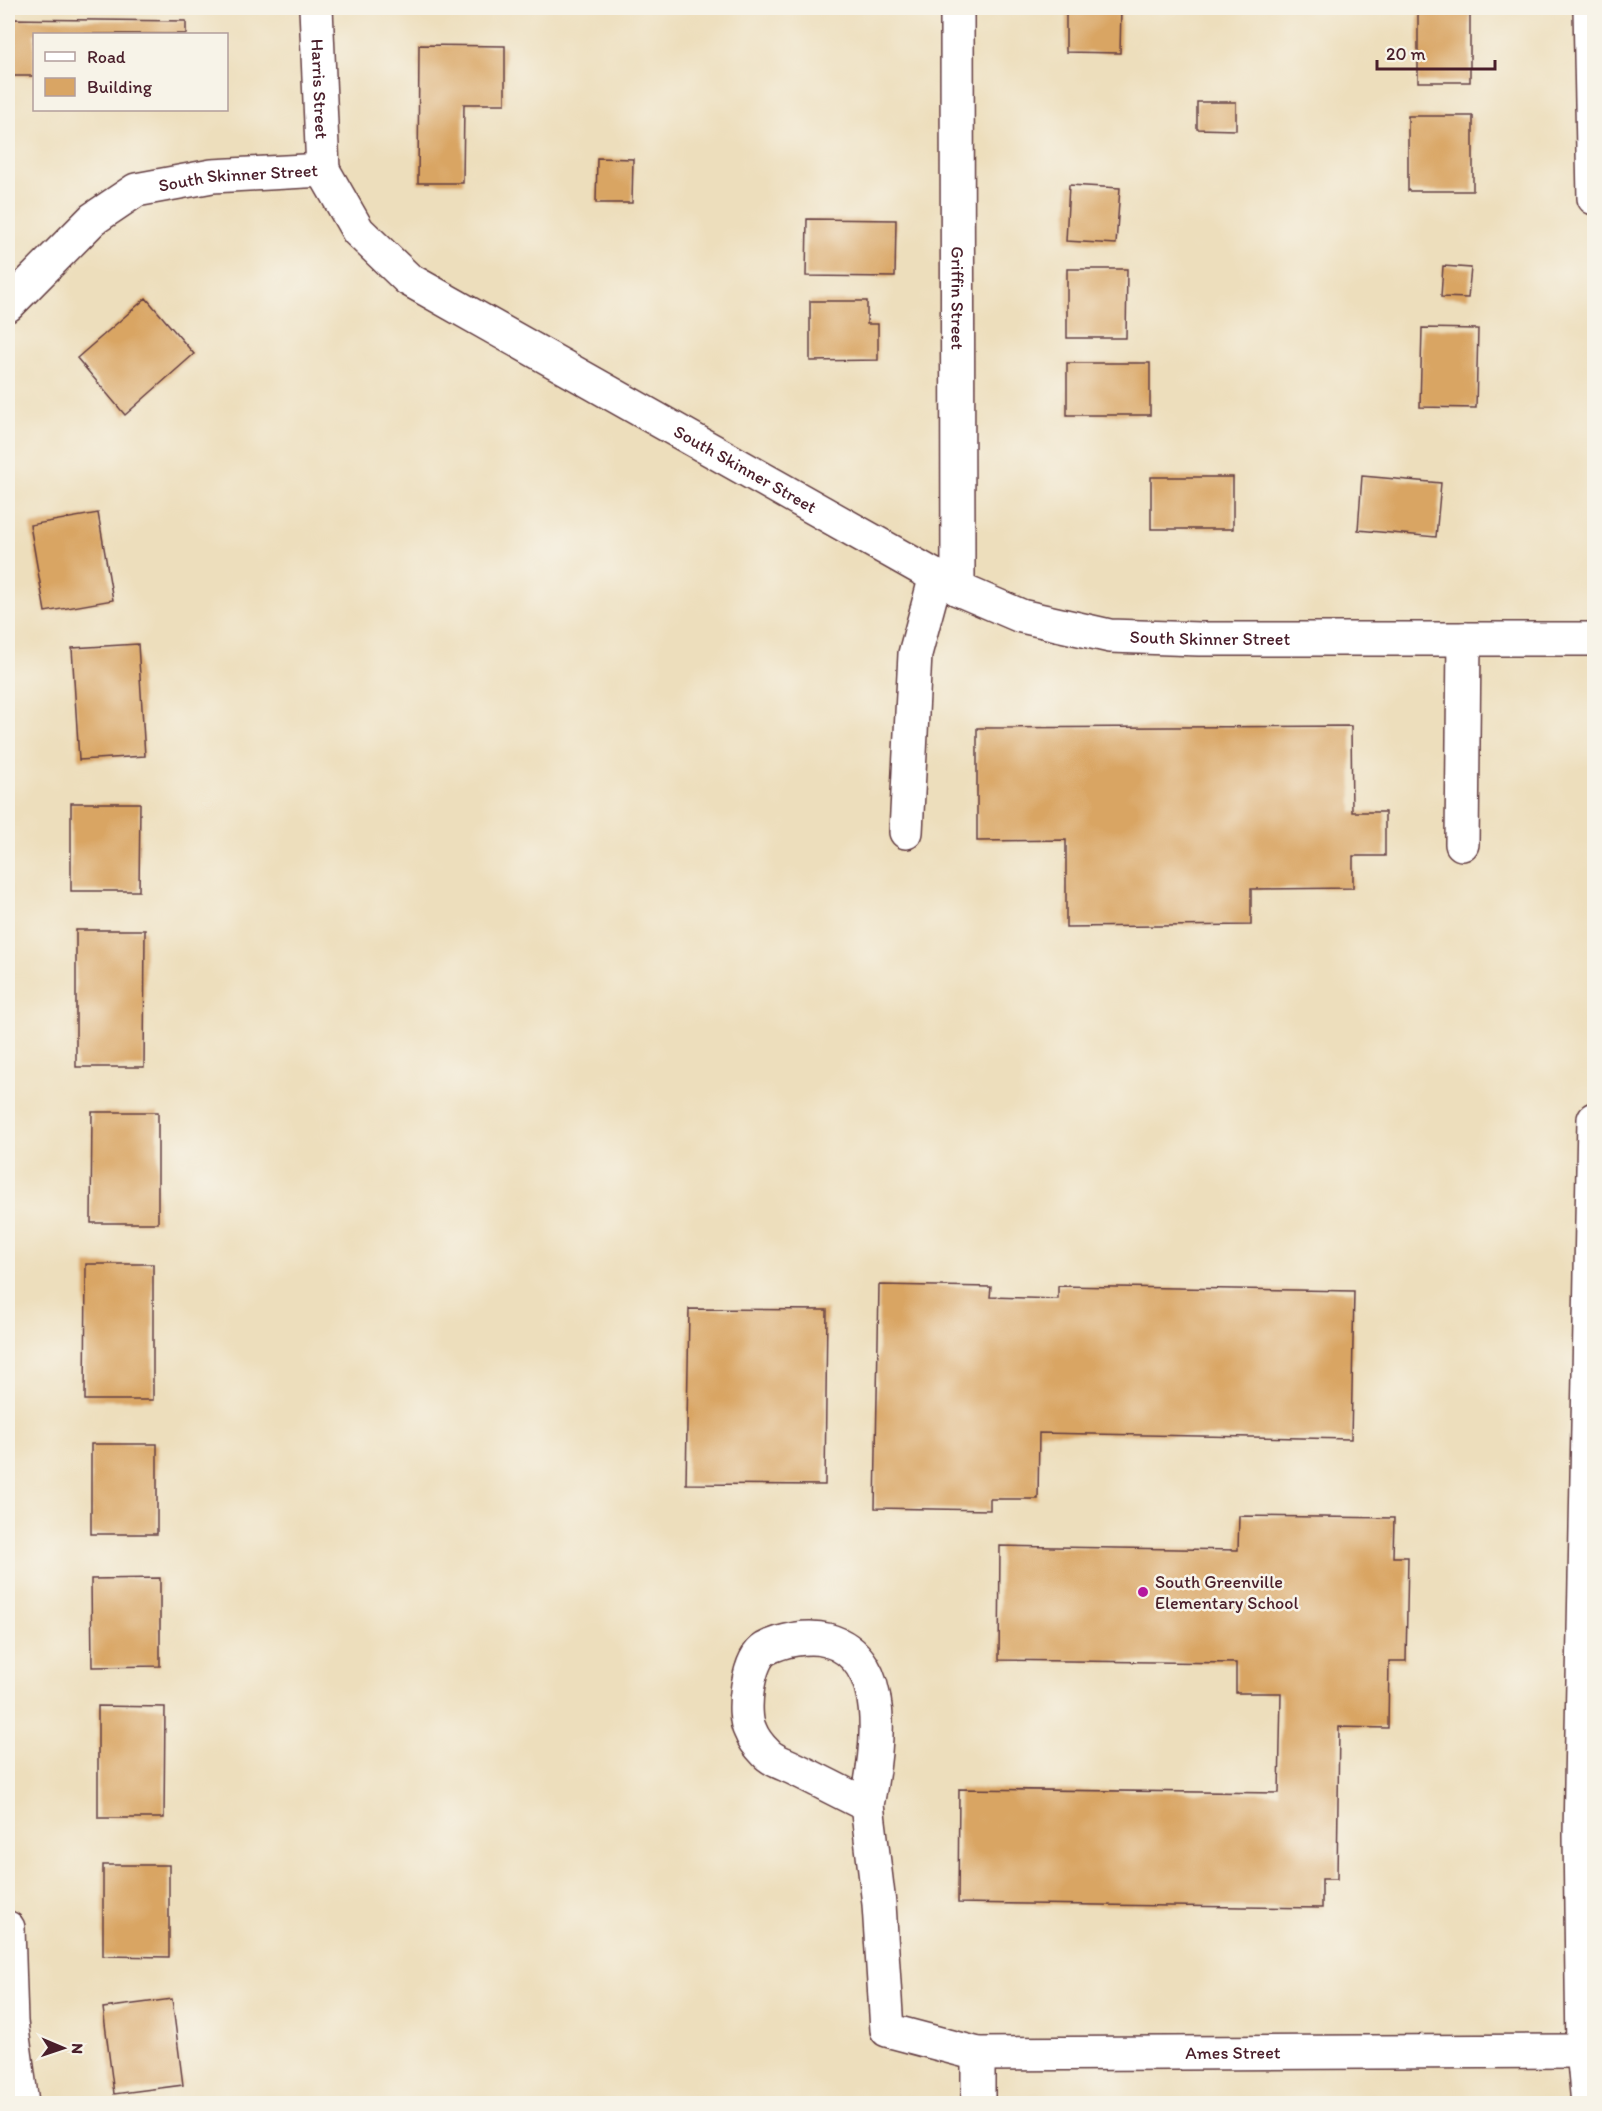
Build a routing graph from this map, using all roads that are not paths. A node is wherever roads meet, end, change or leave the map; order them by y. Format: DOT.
graph roads {
  1 [pos="316,8"];
  2 [pos="957,8"];
  3 [pos="1590,8"];
  4 [pos="323,170"];
  5 [pos="1594,198"];
  6 [pos="8,305"];
  7 [pos="947,583"];
  8 [pos="1464,639"];
  9 [pos="1594,639"];
  10 [pos="906,832"];
  11 [pos="1462,844"];
  12 [pos="1594,1119"];
  13 [pos="867,1805"];
  14 [pos="8,1928"];
  15 [pos="1584,2051"];
  16 [pos="978,2054"];
  17 [pos="22,2103"];
  18 [pos="978,2103"];
  19 [pos="1588,2103"];
  1 -- 4 [label="street, Harris Street"];
  2 -- 7 [label="street, Griffin Street"];
  3 -- 5 [label="street"];
  4 -- 6 [label="street, South Skinner Street"];
  4 -- 7 [label="street, South Skinner Street"];
  7 -- 8 [label="street, South Skinner Street"];
  7 -- 10 [label="street, Griffin Street"];
  8 -- 9 [label="street, South Skinner Street"];
  8 -- 11 [label="street"];
  12 -- 15 [label="street"];
  13 -- 13 [label="street"];
  13 -- 16 [label="street, Ames Street"];
  14 -- 17 [label="street"];
  15 -- 16 [label="street, Ames Street"];
  15 -- 19 [label="street"];
  16 -- 18 [label="street"];
}
